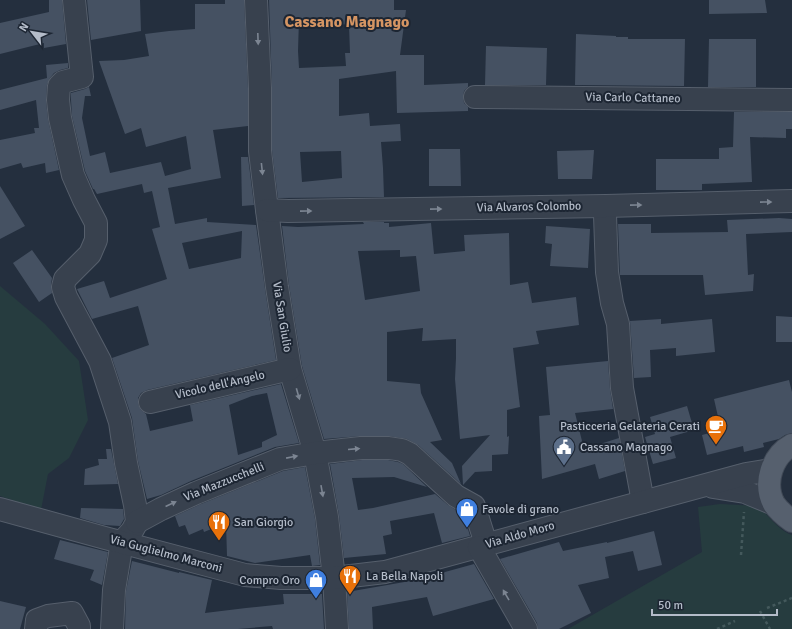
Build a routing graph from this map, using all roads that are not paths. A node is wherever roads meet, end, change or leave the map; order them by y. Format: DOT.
graph roads {
  1 [pos="74,0"];
  2 [pos="256,0"];
  3 [pos="475,97"];
  4 [pos="792,100"];
  5 [pos="792,201"];
  6 [pos="606,206"];
  7 [pos="267,210"];
  8 [pos="290,369"];
  9 [pos="150,402"];
  10 [pos="792,445"];
  11 [pos="315,453"];
  12 [pos="771,470"];
  13 [pos="703,486"];
  14 [pos="644,502"];
  15 [pos="774,504"];
  16 [pos="0,509"];
  17 [pos="792,521"];
  18 [pos="137,522"];
  19 [pos="122,542"];
  20 [pos="482,545"];
  21 [pos="334,578"];
  22 [pos="36,629"];
  23 [pos="79,629"];
  24 [pos="112,629"];
  25 [pos="337,629"];
  26 [pos="526,629"];
  1 -- 18 [label="street"];
  2 -- 7 [label="street, Via San Giulio, one-way"];
  3 -- 4 [label="street, Via Carlo Cattaneo"];
  6 -- 5 [label="street, Via Alvaros Colombo, one-way"];
  7 -- 6 [label="street, Via Alvaros Colombo, one-way"];
  6 -- 14 [label="street"];
  7 -- 8 [label="street, Via San Giulio"];
  8 -- 9 [label="street, Vicolo dell'Angelo"];
  8 -- 11 [label="street, Via San Giulio, one-way"];
  10 -- 12 [label="main road"];
  18 -- 11 [label="street, Via Mazzucchelli, one-way"];
  11 -- 20 [label="street, Via Mazzucchelli, one-way"];
  11 -- 21 [label="street, Via San Giulio, one-way"];
  12 -- 13 [label="street, Via Aldo Moro"];
  12 -- 15 [label="main road"];
  13 -- 14 [label="street, Via Aldo Moro"];
  13 -- 15 [label="street, Via Aldo Moro"];
  14 -- 20 [label="street, Via Aldo Moro"];
  15 -- 17 [label="main road"];
  16 -- 19 [label="street, Via Guglielmo Marconi"];
  18 -- 19 [label="street"];
  19 -- 21 [label="street, Via Guglielmo Marconi"];
  19 -- 24 [label="street"];
  20 -- 21 [label="street, Via Aldo Moro"];
  26 -- 20 [label="street, Via Mazzucchelli, one-way"];
  21 -- 25 [label="street, Via San Giulio"];
  22 -- 23 [label="street"];
}
